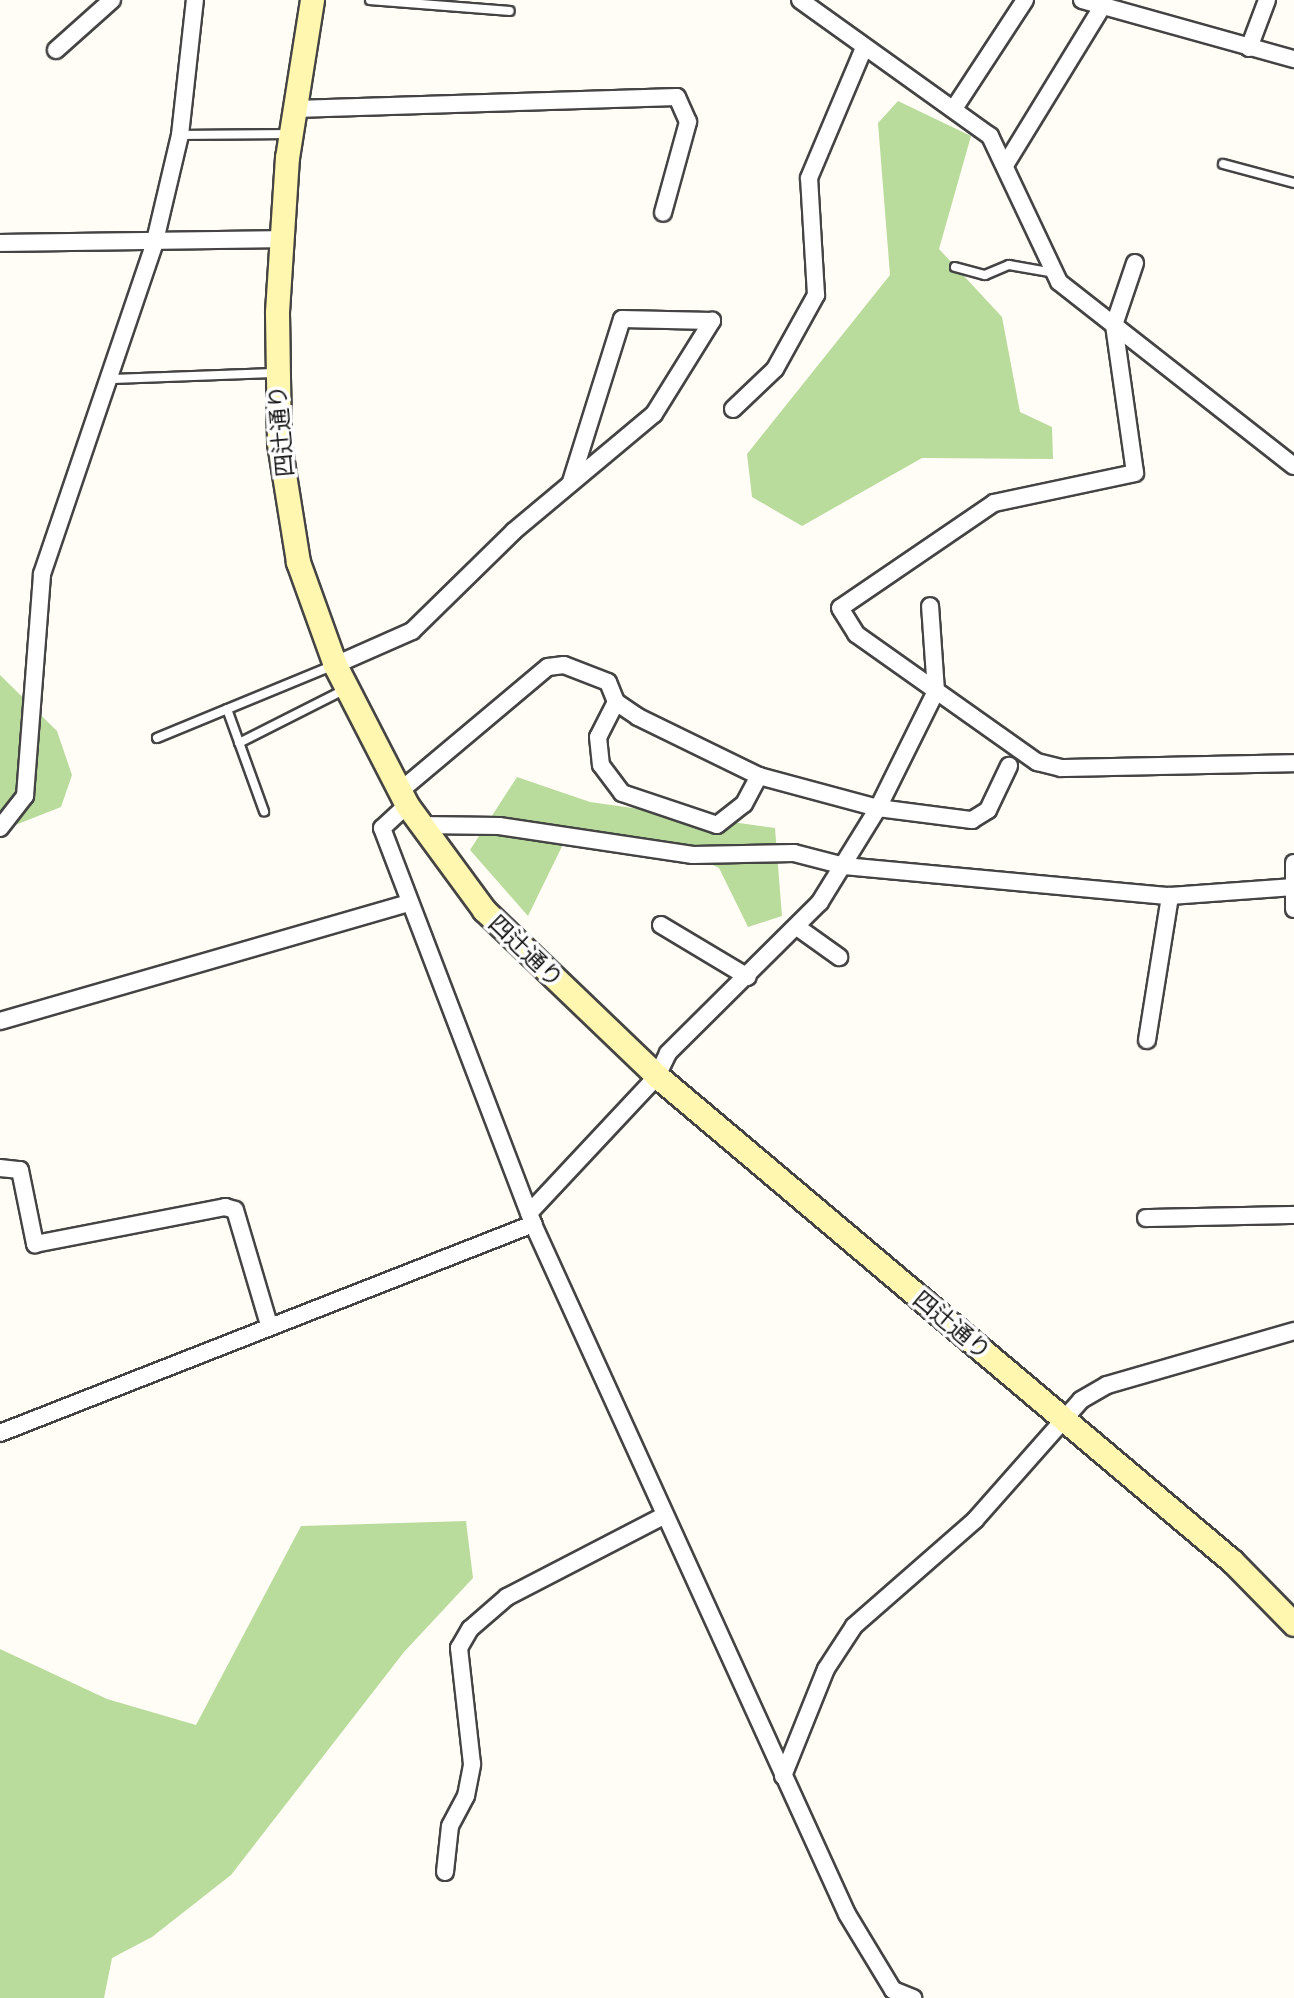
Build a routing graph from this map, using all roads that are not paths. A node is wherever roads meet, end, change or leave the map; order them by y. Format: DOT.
graph roads {
  1 [pos="113,0"];
  2 [pos="195,0"];
  3 [pos="312,0"];
  4 [pos="370,0"];
  5 [pos="800,0"];
  6 [pos="1025,0"];
  7 [pos="1267,0"];
  8 [pos="1089,2"];
  9 [pos="510,11"];
  10 [pos="1249,48"];
  11 [pos="56,50"];
  12 [pos="863,50"];
  13 [pos="1294,59"];
  14 [pos="955,107"];
  15 [pos="295,109"];
  16 [pos="291,134"];
  17 [pos="180,135"];
  18 [pos="1007,162"];
  19 [pos="1223,164"];
  20 [pos="1294,183"];
  21 [pos="663,213"];
  22 [pos="282,239"];
  23 [pos="0,243"];
  24 [pos="155,245"];
  25 [pos="1135,264"];
  26 [pos="955,267"];
  27 [pos="1055,273"];
  28 [pos="1114,325"];
  29 [pos="276,373"];
  30 [pos="110,379"];
  31 [pos="733,409"];
  32 [pos="1294,466"];
  33 [pos="571,482"];
  34 [pos="930,606"];
  35 [pos="335,665"];
  36 [pos="347,688"];
  37 [pos="936,691"];
  38 [pos="616,702"];
  39 [pos="227,709"];
  40 [pos="157,738"];
  41 [pos="239,743"];
  42 [pos="1294,763"];
  43 [pos="1009,766"];
  44 [pos="760,776"];
  45 [pos="404,798"];
  46 [pos="877,807"];
  47 [pos="264,811"];
  48 [pos="419,825"];
  49 [pos="0,828"];
  50 [pos="1294,863"];
  51 [pos="844,866"];
  52 [pos="1293,887"];
  53 [pos="1170,896"];
  54 [pos="408,903"];
  55 [pos="1294,908"];
  56 [pos="661,925"];
  57 [pos="797,927"];
  58 [pos="839,957"];
  59 [pos="748,977"];
  60 [pos="0,1020"];
  61 [pos="1147,1040"];
  62 [pos="657,1076"];
  63 [pos="0,1168"];
  64 [pos="1294,1215"];
  65 [pos="531,1218"];
  66 [pos="1146,1218"];
  67 [pos="269,1325"];
  68 [pos="1294,1331"];
  69 [pos="1066,1422"];
  70 [pos="0,1433"];
  71 [pos="663,1516"];
  72 [pos="1294,1624"];
  73 [pos="783,1776"];
  74 [pos="445,1872"];
  75 [pos="913,1998"];
  1 -- 11 [label="street"];
  2 -- 17 [label="street"];
  3 -- 15 [label="street, 四辻通り"];
  4 -- 9 [label="lane"];
  5 -- 12 [label="street"];
  6 -- 14 [label="street"];
  7 -- 10 [label="street"];
  8 -- 10 [label="street"];
  8 -- 18 [label="street"];
  10 -- 13 [label="street"];
  12 -- 14 [label="street"];
  12 -- 31 [label="street"];
  14 -- 18 [label="street"];
  15 -- 16 [label="street, 四辻通り"];
  15 -- 21 [label="street"];
  16 -- 17 [label="lane"];
  16 -- 22 [label="street, 四辻通り"];
  17 -- 24 [label="street"];
  18 -- 27 [label="street"];
  19 -- 20 [label="lane"];
  22 -- 24 [label="street"];
  22 -- 29 [label="street, 四辻通り"];
  23 -- 24 [label="street"];
  24 -- 30 [label="street"];
  25 -- 28 [label="street"];
  26 -- 27 [label="lane"];
  27 -- 28 [label="street"];
  28 -- 32 [label="street"];
  28 -- 37 [label="street"];
  29 -- 30 [label="lane"];
  29 -- 35 [label="street, 四辻通り"];
  30 -- 49 [label="street"];
  33 -- 33 [label="street"];
  33 -- 35 [label="street"];
  34 -- 37 [label="street"];
  35 -- 36 [label="street, 四辻通り"];
  35 -- 39 [label="lane"];
  36 -- 41 [label="lane"];
  36 -- 45 [label="street, 四辻通り"];
  37 -- 42 [label="street"];
  37 -- 46 [label="street"];
  38 -- 44 [label="street"];
  38 -- 44 [label="street"];
  38 -- 45 [label="street"];
  39 -- 40 [label="lane"];
  39 -- 41 [label="lane"];
  41 -- 47 [label="lane"];
  43 -- 46 [label="street"];
  44 -- 46 [label="street"];
  45 -- 48 [label="street, 四辻通り"];
  45 -- 54 [label="street"];
  46 -- 51 [label="street"];
  48 -- 51 [label="street"];
  48 -- 62 [label="street, 四辻通り"];
  50 -- 52 [label="street"];
  51 -- 53 [label="street"];
  51 -- 57 [label="street"];
  52 -- 53 [label="street"];
  52 -- 55 [label="street"];
  53 -- 61 [label="street"];
  54 -- 60 [label="street"];
  54 -- 65 [label="street"];
  56 -- 59 [label="street"];
  57 -- 58 [label="street"];
  57 -- 59 [label="street"];
  59 -- 62 [label="street"];
  62 -- 65 [label="street"];
  62 -- 69 [label="street, 四辻通り"];
  63 -- 67 [label="street"];
  64 -- 66 [label="street"];
  65 -- 67 [label="street"];
  65 -- 71 [label="street"];
  67 -- 70 [label="street"];
  68 -- 69 [label="street"];
  69 -- 72 [label="street, 四辻通り"];
  69 -- 73 [label="street"];
  71 -- 73 [label="street"];
  71 -- 74 [label="street"];
  73 -- 75 [label="street"];
}
